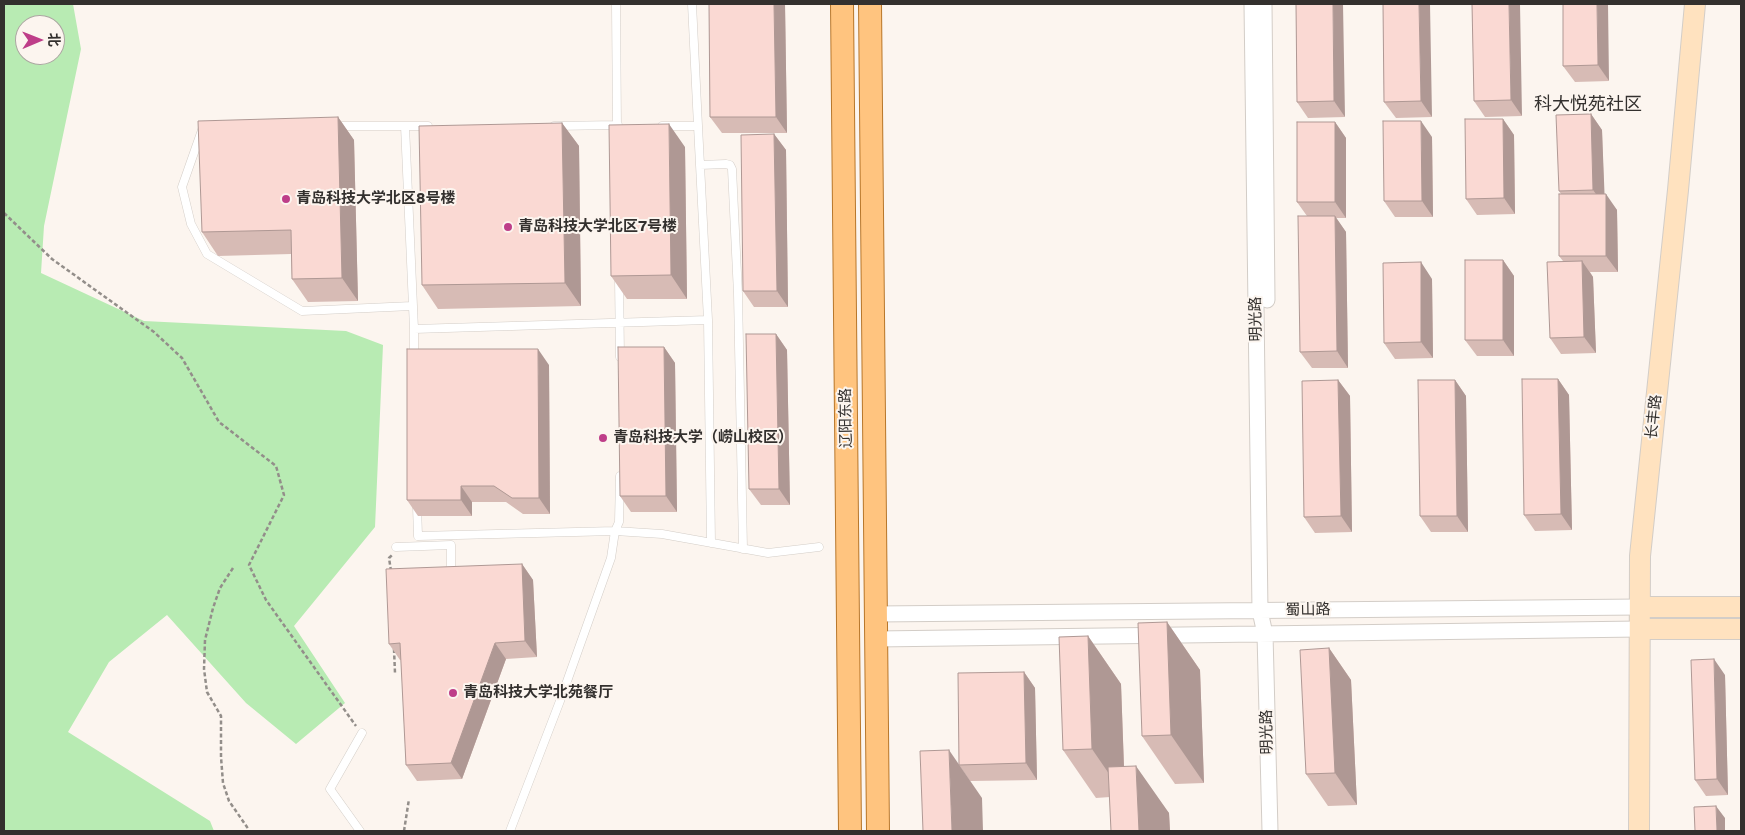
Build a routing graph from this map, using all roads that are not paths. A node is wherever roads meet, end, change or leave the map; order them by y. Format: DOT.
graph roads {
  1 [pos="616,4"];
  2 [pos="692,4"];
  3 [pos="842,4"];
  4 [pos="870,4"];
  5 [pos="1252,4"];
  6 [pos="1264,4"];
  7 [pos="1695,4"];
  8 [pos="213,125"];
  9 [pos="328,126"];
  10 [pos="405,126"];
  11 [pos="434,126"];
  12 [pos="550,126"];
  13 [pos="617,126"];
  14 [pos="626,126"];
  15 [pos="653,126"];
  16 [pos="698,126"];
  17 [pos="617,134"];
  18 [pos="700,165"];
  19 [pos="619,274"];
  20 [pos="412,306"];
  21 [pos="708,320"];
  22 [pos="620,323"];
  23 [pos="414,329"];
  24 [pos="414,368"];
  25 [pos="620,368"];
  26 [pos="620,463"];
  27 [pos="417,497"];
  28 [pos="615,531"];
  29 [pos="711,543"];
  30 [pos="396,547"];
  31 [pos="819,547"];
  32 [pos="743,548"];
  33 [pos="451,568"];
  34 [pos="1741,606"];
  35 [pos="1640,607"];
  36 [pos="1265,610"];
  37 [pos="876,614"];
  38 [pos="1640,629"];
  39 [pos="1741,629"];
  40 [pos="1265,634"];
  41 [pos="876,639"];
  42 [pos="362,733"];
  43 [pos="360,831"];
  44 [pos="510,831"];
  45 [pos="850,831"];
  46 [pos="878,831"];
  47 [pos="1270,831"];
  48 [pos="1639,831"];
  1 -- 13 [label="lane"];
  2 -- 16 [label="lane"];
  3 -- 45 [label="main road, 辽阳东路"];
  4 -- 37 [label="main road, 辽阳东路"];
  5 -- 36 [label="street, 明光路"];
  6 -- 36 [label="street, 明光路"];
  7 -- 35 [label="street, 长丰路"];
  8 -- 20 [label="lane"];
  9 -- 10 [label="lane"];
  10 -- 11 [label="lane"];
  10 -- 20 [label="lane"];
  12 -- 13 [label="lane"];
  13 -- 14 [label="lane"];
  13 -- 17 [label="lane"];
  15 -- 16 [label="lane"];
  16 -- 18 [label="lane"];
  18 -- 21 [label="lane"];
  18 -- 32 [label="lane"];
  19 -- 22 [label="lane"];
  20 -- 23 [label="lane"];
  21 -- 22 [label="lane"];
  21 -- 29 [label="lane"];
  22 -- 23 [label="lane"];
  22 -- 25 [label="lane"];
  23 -- 24 [label="lane"];
  26 -- 28 [label="lane"];
  27 -- 28 [label="lane"];
  28 -- 29 [label="lane"];
  28 -- 44 [label="lane"];
  29 -- 32 [label="lane"];
  30 -- 33 [label="lane"];
  31 -- 32 [label="lane"];
  34 -- 35 [label="street, 蜀山路"];
  35 -- 36 [label="street, 蜀山路"];
  35 -- 38 [label="street, 长丰路"];
  36 -- 37 [label="street, 蜀山路"];
  36 -- 40 [label="street, 明光路"];
  37 -- 41 [label="main road, 辽阳东路"];
  38 -- 39 [label="street, 蜀山路"];
  38 -- 40 [label="street, 蜀山路"];
  38 -- 48 [label="street, 长丰路"];
  40 -- 41 [label="street, 蜀山路"];
  40 -- 47 [label="street, 明光路"];
  41 -- 46 [label="main road, 辽阳东路"];
  42 -- 43 [label="lane"];
}
